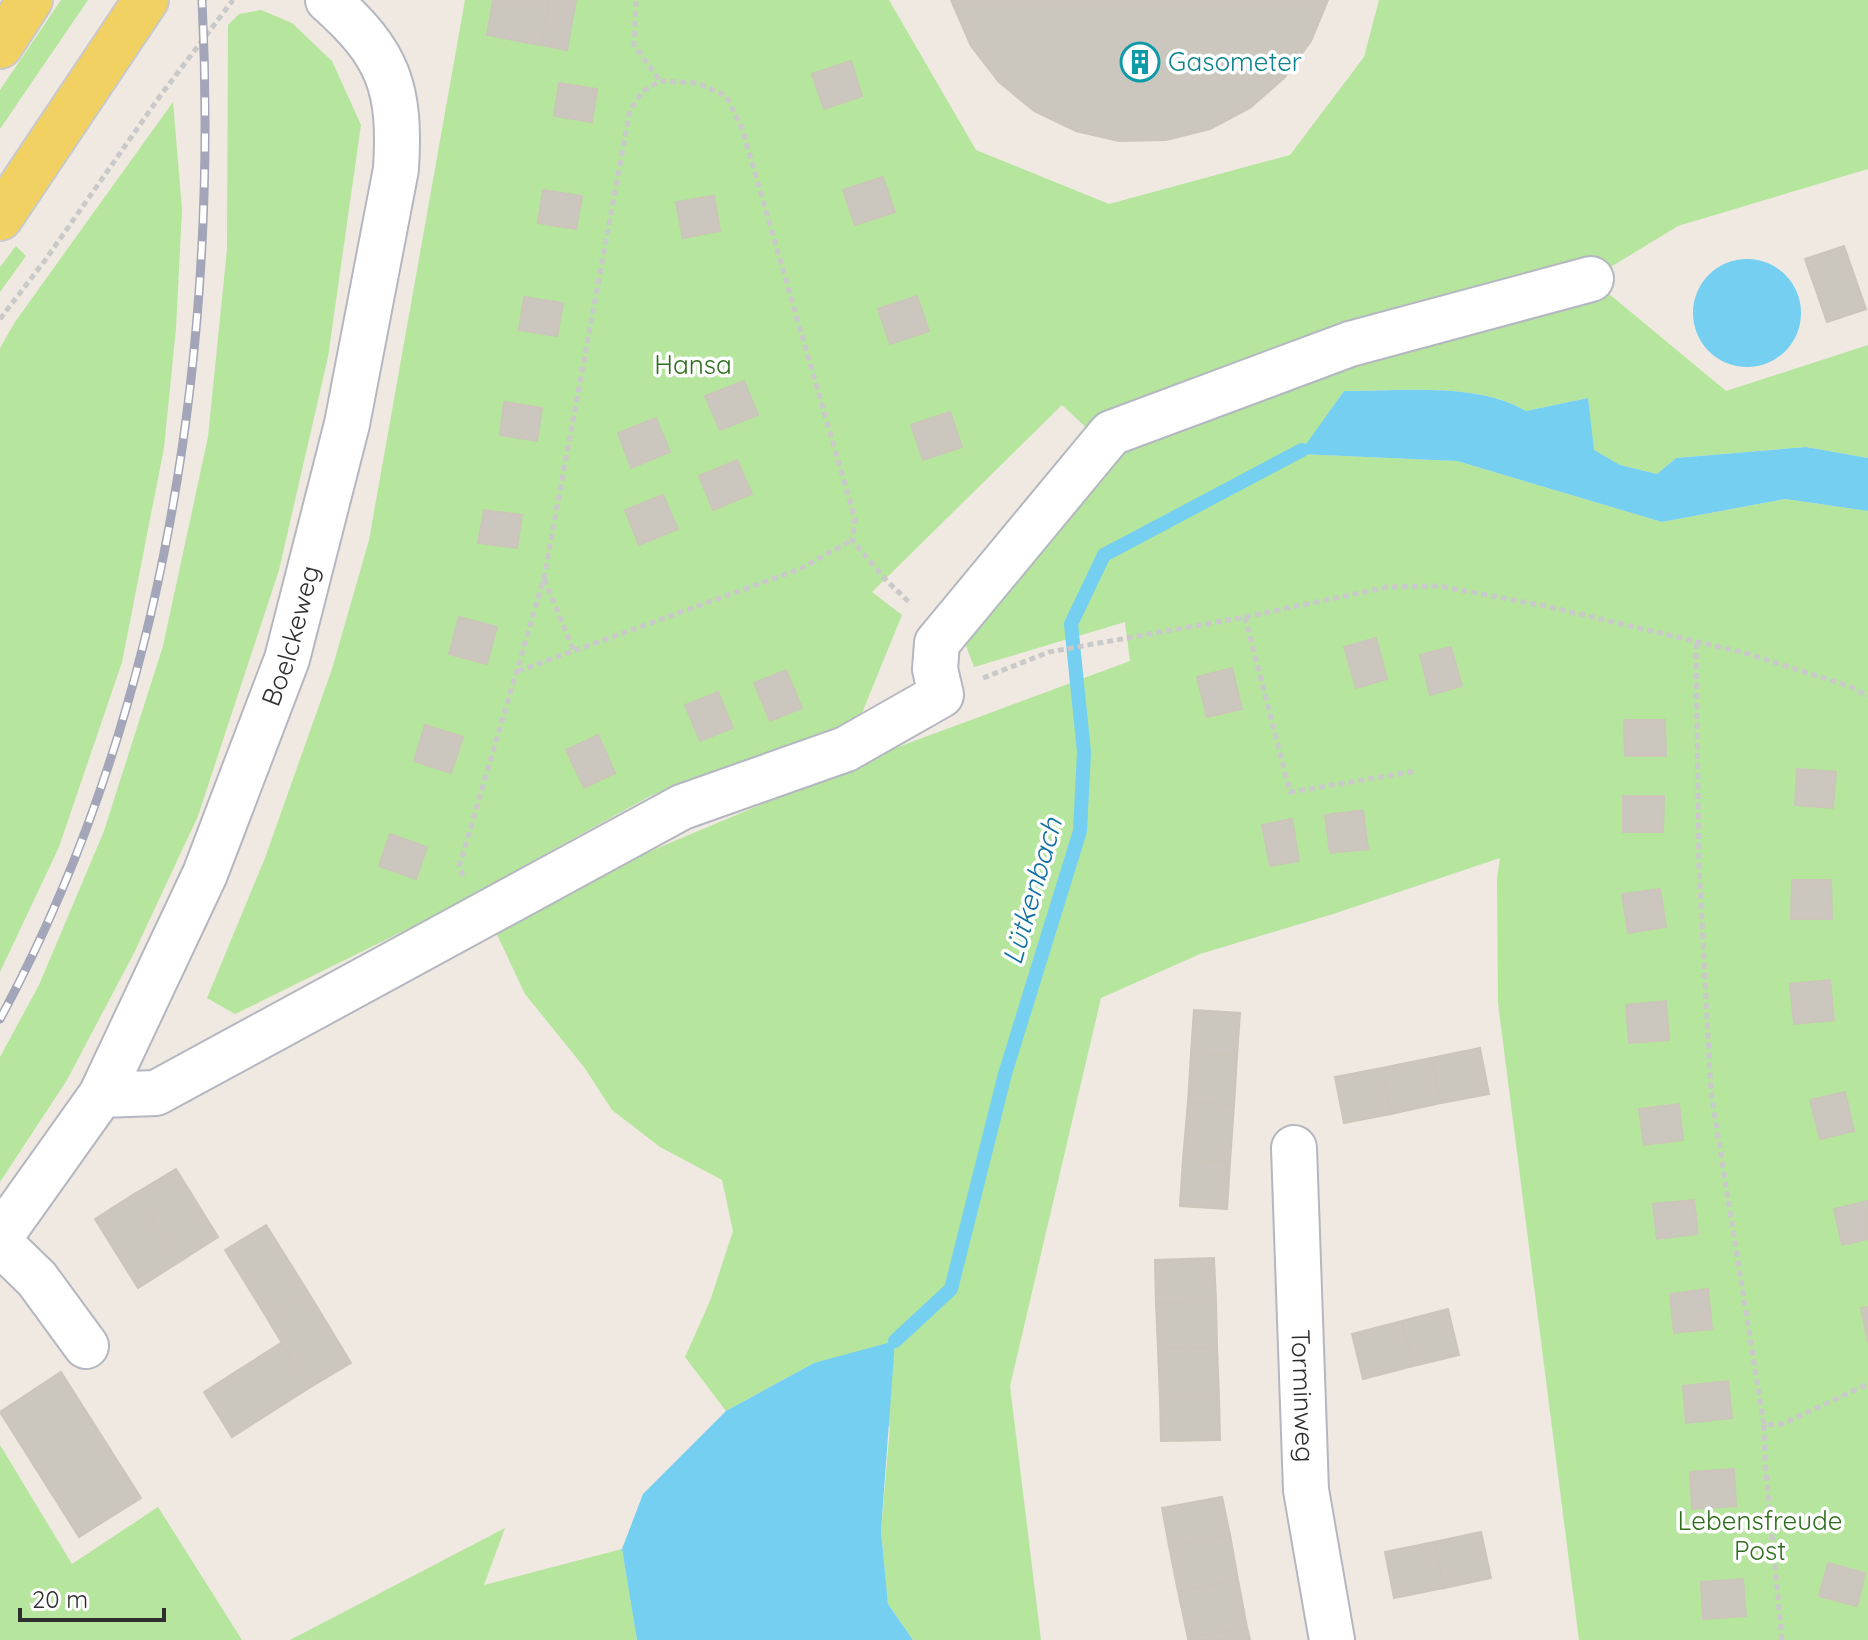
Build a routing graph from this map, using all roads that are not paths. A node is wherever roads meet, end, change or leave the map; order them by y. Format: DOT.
graph roads {
  1 [pos="30,0"];
  2 [pos="146,0"];
  3 [pos="328,0"];
  4 [pos="0,46"];
  5 [pos="0,218"];
  6 [pos="1591,279"];
  7 [pos="101,1095"];
  8 [pos="1294,1148"];
  9 [pos="0,1237"];
  10 [pos="0,1243"];
  11 [pos="86,1346"];
  12 [pos="1332,1640"];
  1 -- 4 [label="main road"];
  2 -- 5 [label="main road"];
  3 -- 7 [label="street, Boelckeweg"];
  6 -- 7 [label="street"];
  7 -- 9 [label="street, Boelckeweg"];
  8 -- 12 [label="street, Torminweg"];
  10 -- 11 [label="street"];
}
